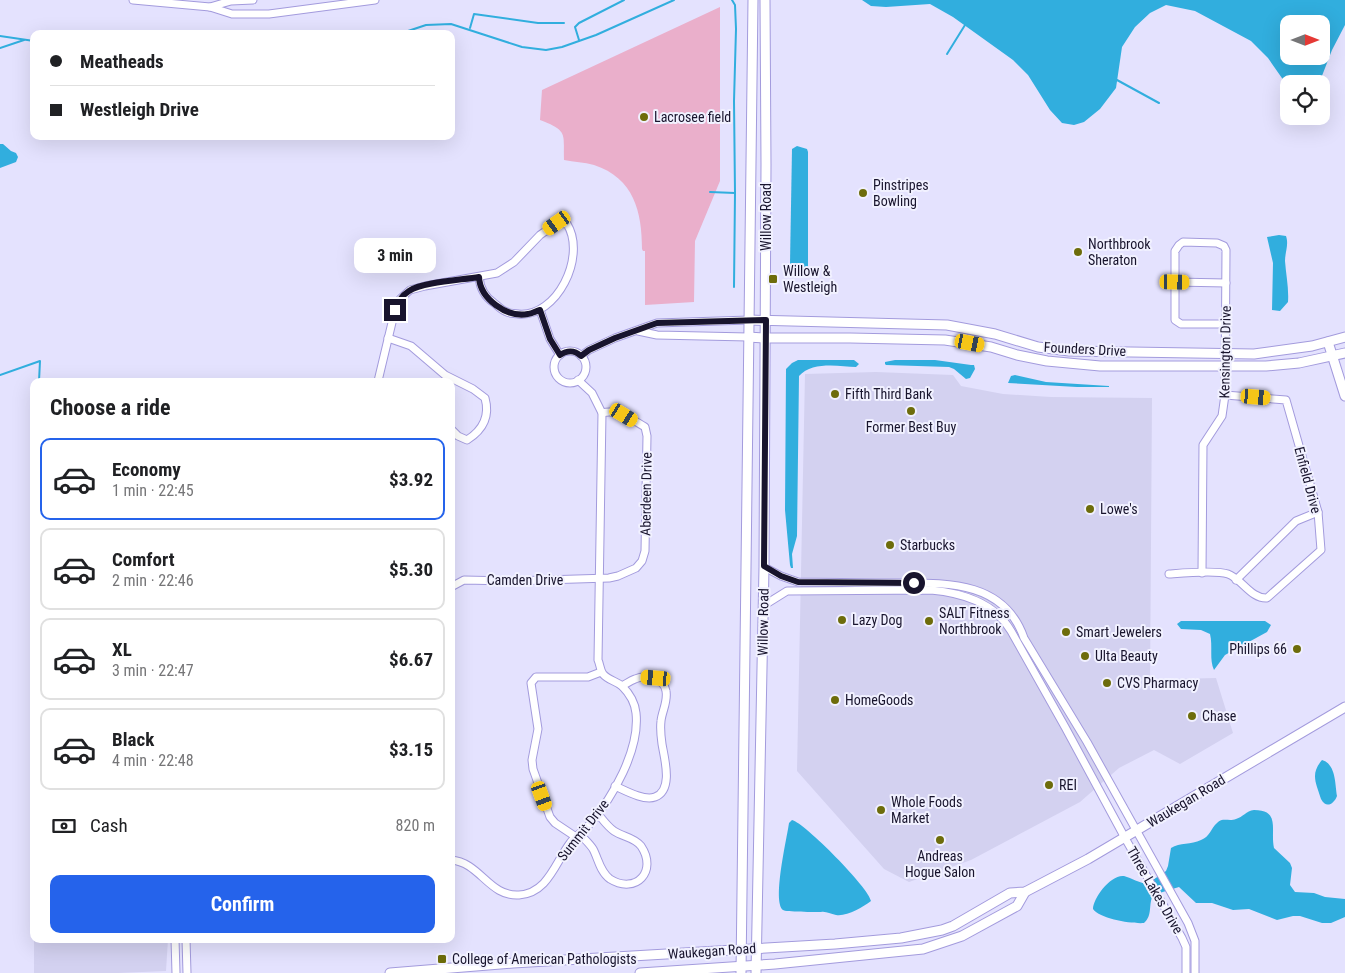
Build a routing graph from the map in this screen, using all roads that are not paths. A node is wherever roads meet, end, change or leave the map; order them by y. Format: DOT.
graph roads {
  1 [pos="133,0"];
  2 [pos="253,0"];
  3 [pos="375,0"];
  4 [pos="754,0"];
  5 [pos="765,0"];
  6 [pos="144,1"];
  7 [pos="210,7"];
  8 [pos="479,277"];
  9 [pos="1175,282"];
  10 [pos="1226,283"];
  11 [pos="540,310"];
  12 [pos="748,320"];
  13 [pos="766,320"];
  14 [pos="1226,324"];
  15 [pos="638,331"];
  16 [pos="748,337"];
  17 [pos="1343,337"];
  18 [pos="388,338"];
  19 [pos="765,338"];
  20 [pos="1328,342"];
  21 [pos="1345,351"];
  22 [pos="1226,353"];
  23 [pos="560,355"];
  24 [pos="581,356"];
  25 [pos="1332,356"];
  26 [pos="1226,366"];
  27 [pos="379,378"];
  28 [pos="449,378"];
  29 [pos="578,380"];
  30 [pos="455,381"];
  31 [pos="1225,395"];
  32 [pos="1345,396"];
  33 [pos="602,413"];
  34 [pos="455,433"];
  35 [pos="1318,512"];
  36 [pos="764,566"];
  37 [pos="1202,573"];
  38 [pos="1170,574"];
  39 [pos="600,579"];
  40 [pos="1236,580"];
  41 [pos="455,585"];
  42 [pos="763,606"];
  43 [pos="601,672"];
  44 [pos="622,686"];
  45 [pos="1345,707"];
  46 [pos="616,786"];
  47 [pos="598,814"];
  48 [pos="1137,831"];
  49 [pos="578,836"];
  50 [pos="1125,838"];
  51 [pos="455,860"];
  52 [pos="1025,892"];
  53 [pos="175,943"];
  54 [pos="186,943"];
  55 [pos="756,948"];
  56 [pos="742,949"];
  57 [pos="756,969"];
  58 [pos="741,970"];
  59 [pos="176,973"];
  60 [pos="188,973"];
  61 [pos="390,973"];
  62 [pos="640,973"];
  63 [pos="1186,973"];
  64 [pos="1195,973"];
  1 -- 6 [label="street"];
  2 -- 7 [label="street"];
  3 -- 7 [label="street"];
  4 -- 12 [label="main road, Willow Road"];
  5 -- 13 [label="main road, Willow Road"];
  6 -- 7 [label="street"];
  8 -- 11 [label="street"];
  8 -- 11 [label="street"];
  8 -- 18 [label="street"];
  9 -- 10 [label="street"];
  9 -- 10 [label="street, Kensington Drive"];
  9 -- 14 [label="street"];
  10 -- 14 [label="street, Kensington Drive"];
  11 -- 23 [label="street"];
  12 -- 13 [label="main road, Founders Drive"];
  12 -- 15 [label="street"];
  12 -- 16 [label="main road, Willow Road"];
  13 -- 19 [label="main road, Willow Road"];
  13 -- 22 [label="main road, Founders Drive"];
  14 -- 22 [label="street, Kensington Drive"];
  15 -- 16 [label="street"];
  15 -- 24 [label="street"];
  16 -- 19 [label="main road, Founders Drive"];
  16 -- 56 [label="main road, Willow Road"];
  17 -- 20 [label="main road, Founders Drive"];
  17 -- 21 [label="main road"];
  18 -- 27 [label="street"];
  18 -- 28 [label="street"];
  19 -- 26 [label="main road, Founders Drive"];
  19 -- 36 [label="main road, Willow Road"];
  20 -- 22 [label="main road, Founders Drive"];
  20 -- 25 [label="main road"];
  21 -- 25 [label="main road, Founders Drive"];
  22 -- 26 [label="street, Kensington Drive"];
  23 -- 24 [label="street"];
  23 -- 29 [label="street"];
  24 -- 29 [label="street"];
  25 -- 26 [label="main road, Founders Drive"];
  25 -- 32 [label="main road"];
  26 -- 31 [label="street, Kensington Drive"];
  29 -- 33 [label="street"];
  30 -- 34 [label="street"];
  31 -- 35 [label="street, Enfield Drive"];
  31 -- 37 [label="street, Kensington Drive"];
  33 -- 39 [label="street"];
  33 -- 39 [label="street, Aberdeen Drive"];
  35 -- 40 [label="street"];
  35 -- 40 [label="street, Enfield Drive"];
  36 -- 42 [label="main road, Willow Road"];
  36 -- 48 [label="street, Three Lakes Drive"];
  37 -- 38 [label="street"];
  37 -- 40 [label="street"];
  39 -- 41 [label="street, Camden Drive"];
  39 -- 43 [label="street"];
  42 -- 50 [label="street, Three Lakes Drive"];
  42 -- 55 [label="main road, Willow Road"];
  43 -- 44 [label="street, Summit Drive"];
  43 -- 49 [label="street"];
  44 -- 46 [label="street, Summit Drive"];
  44 -- 46 [label="street, Summit Drive"];
  45 -- 48 [label="main road, Waukegan Road"];
  46 -- 47 [label="street, Summit Drive"];
  47 -- 49 [label="street, Summit Drive"];
  47 -- 49 [label="street"];
  48 -- 50 [label="main road, Waukegan Road"];
  48 -- 64 [label="street, Three Lakes Drive"];
  49 -- 51 [label="street, Summit Drive"];
  50 -- 52 [label="main road, Waukegan Road"];
  50 -- 63 [label="street, Three Lakes Drive"];
  52 -- 55 [label="main road, Waukegan Road"];
  52 -- 57 [label="main road, Waukegan Road"];
  53 -- 59 [label="street"];
  54 -- 60 [label="street"];
  55 -- 56 [label="main road, Waukegan Road"];
  55 -- 57 [label="main road, Willow Road"];
  56 -- 58 [label="main road, Willow Road"];
  56 -- 61 [label="main road, Waukegan Road"];
  57 -- 58 [label="main road, Waukegan Road"];
  58 -- 62 [label="main road, Waukegan Road"];
}
